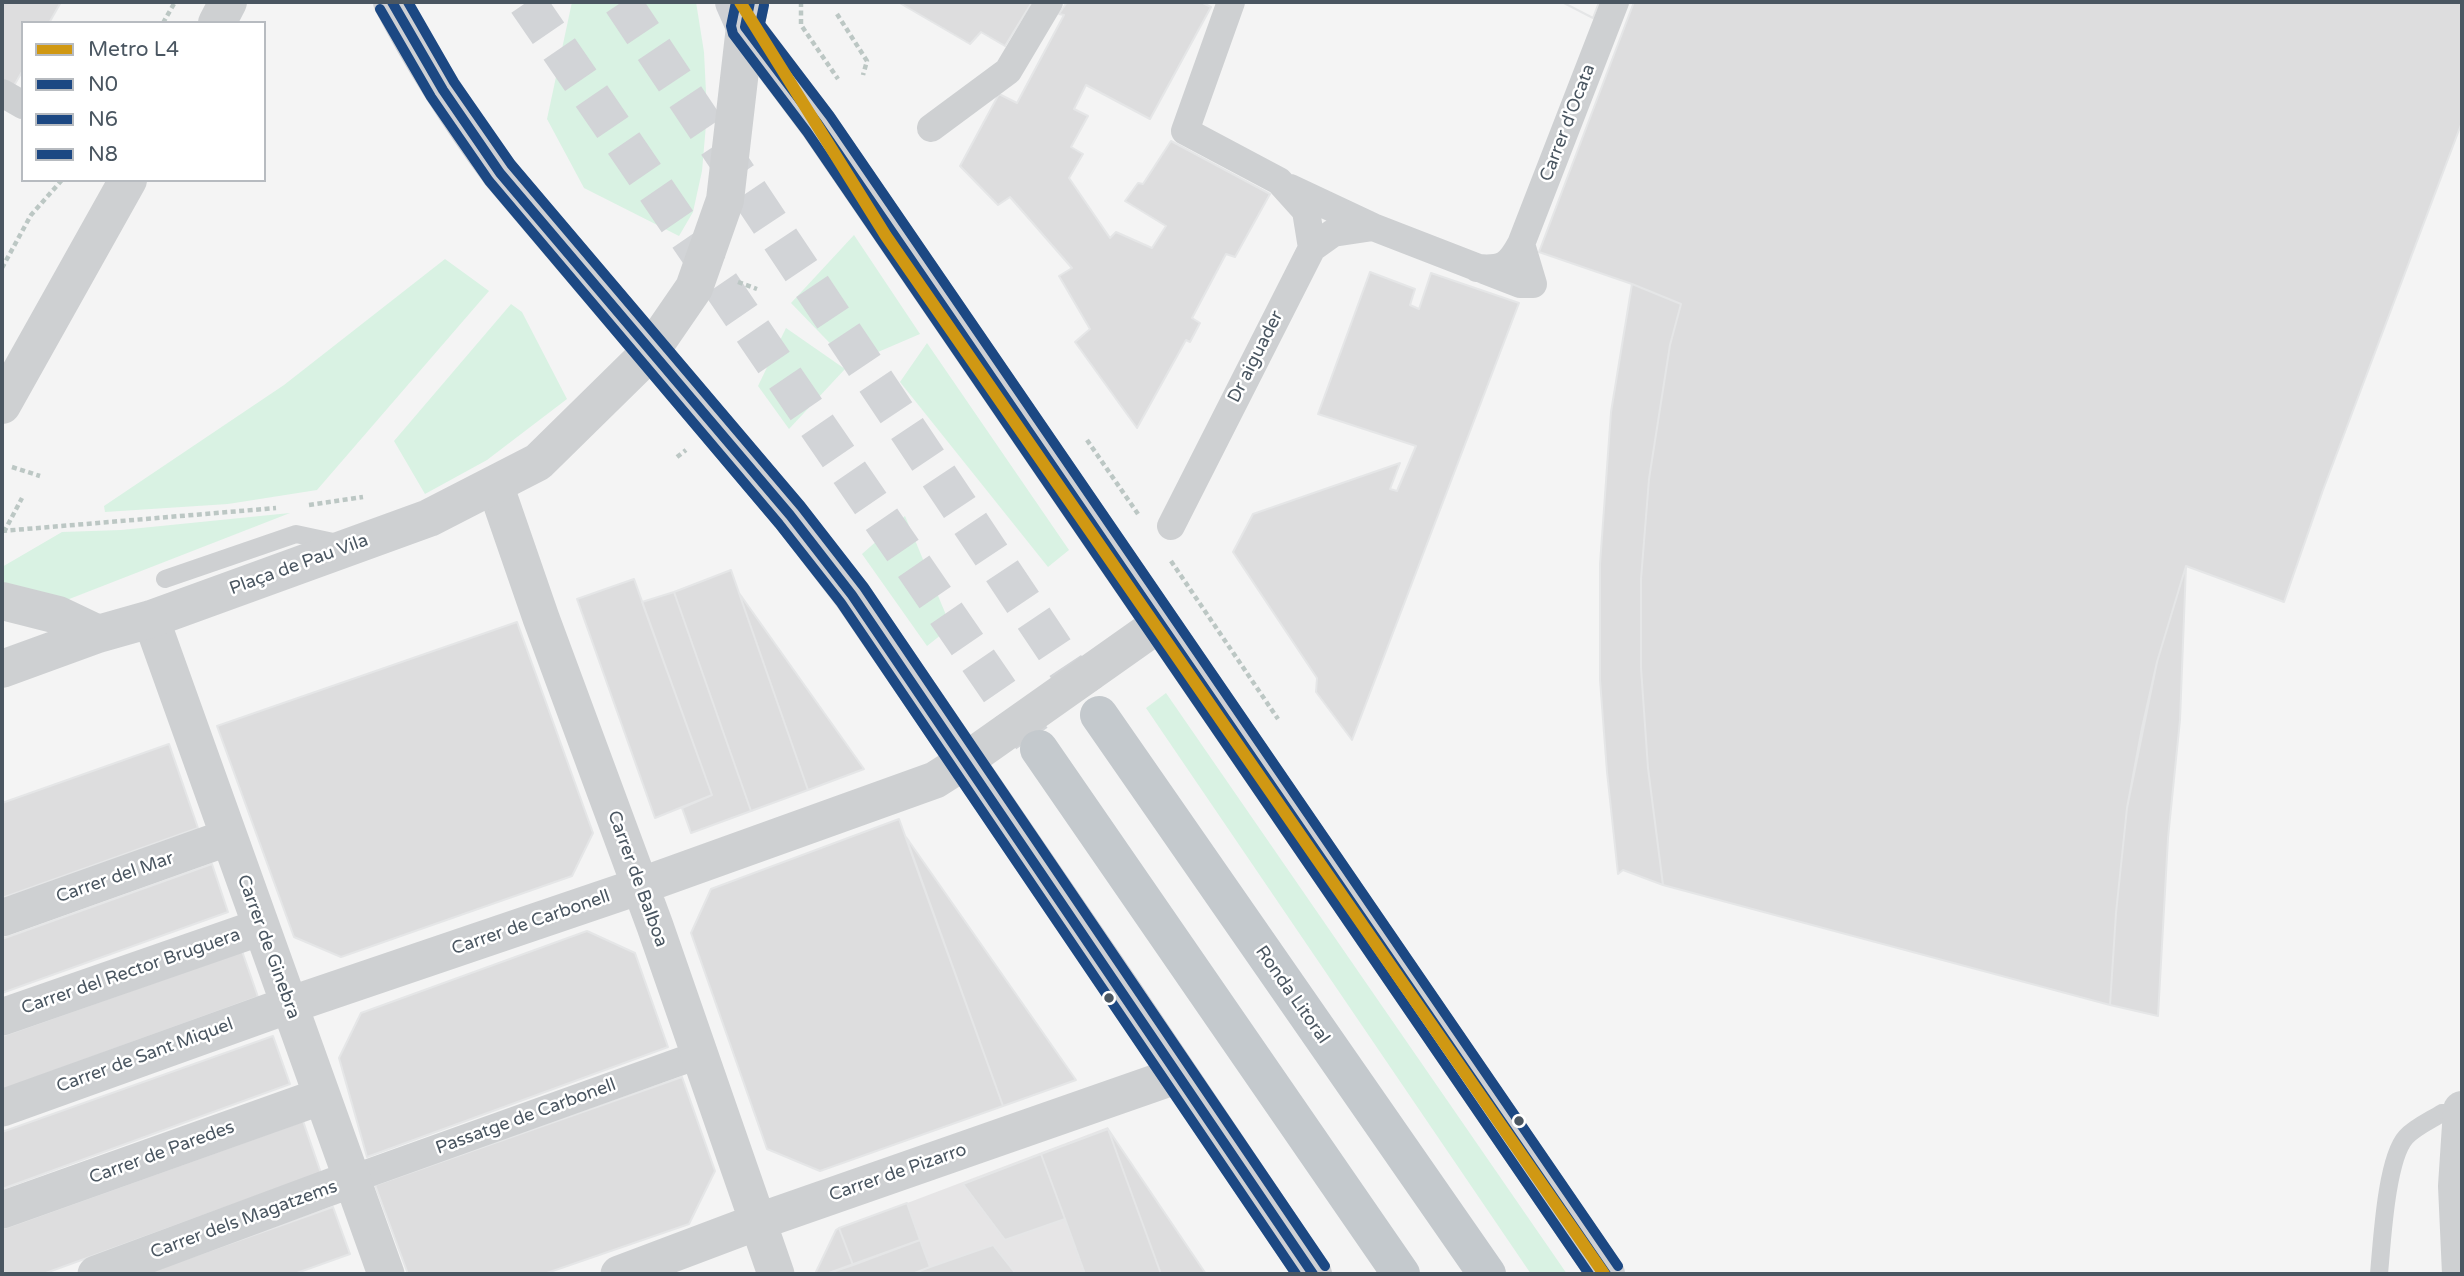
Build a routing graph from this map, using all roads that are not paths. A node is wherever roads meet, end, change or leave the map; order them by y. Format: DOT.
graph roads {
  1 [pos="228,2"];
  2 [pos="392,2"];
  3 [pos="1049,2"];
  4 [pos="1231,2"];
  5 [pos="1615,2"];
  6 [pos="743,10"];
  7 [pos="217,21"];
  8 [pos="2,93"];
  9 [pos="21,104"];
  10 [pos="932,128"];
  11 [pos="127,182"];
  12 [pos="1282,184"];
  13 [pos="1373,227"];
  14 [pos="1521,244"];
  15 [pos="1312,248"];
  16 [pos="1477,268"];
  17 [pos="650,352"];
  18 [pos="2,405"];
  19 [pos="495,485"];
  20 [pos="1171,526"];
  21 [pos="351,546"];
  22 [pos="165,579"];
  23 [pos="2,601"];
  24 [pos="151,619"];
  25 [pos="1159,624"];
  26 [pos="98,634"];
  27 [pos="2,669"];
  28 [pos="1099,715"];
  29 [pos="1039,749"];
  30 [pos="965,761"];
  31 [pos="229,837"];
  32 [pos="640,886"];
  33 [pos="2,918"];
  34 [pos="261,927"];
  35 [pos="289,1005"];
  36 [pos="2,1017"];
  37 [pos="701,1054"];
  38 [pos="1178,1075"];
  39 [pos="321,1096"];
  40 [pos="2,1108"];
  41 [pos="2462,1111"];
  42 [pos="2462,1116"];
  43 [pos="352,1180"];
  44 [pos="2,1210"];
  45 [pos="757,1222"];
  46 [pos="375,1271"];
  47 [pos="96,1274"];
  48 [pos="619,1274"];
  49 [pos="776,1274"];
  50 [pos="1313,1274"];
  51 [pos="1401,1274"];
  52 [pos="1487,1274"];
  53 [pos="1606,1274"];
  54 [pos="2379,1274"];
  55 [pos="2461,1274"];
  1 -- 7 [label="street"];
  2 -- 17 [label="main road"];
  3 -- 10 [label="street"];
  4 -- 12 [label="street"];
  5 -- 14 [label="street, Carrer d'Ocata"];
  6 -- 17 [label="street"];
  6 -- 25 [label="main road"];
  8 -- 9 [label="street"];
  11 -- 18 [label="street"];
  12 -- 13 [label="street"];
  12 -- 15 [label="street"];
  13 -- 15 [label="street"];
  13 -- 16 [label="street"];
  14 -- 16 [label="street, Carrer d'Ocata"];
  14 -- 16 [label="street"];
  15 -- 20 [label="street, Dr aiguader"];
  17 -- 19 [label="street, Plaça de Pau Vila"];
  17 -- 30 [label="main road"];
  19 -- 21 [label="street, Plaça de Pau Vila"];
  19 -- 32 [label="street, Carrer de Balboa"];
  21 -- 22 [label="lane"];
  21 -- 24 [label="street, Plaça de Pau Vila"];
  23 -- 26 [label="street"];
  24 -- 26 [label="street, Plaça de Pau Vila"];
  24 -- 31 [label="street, Carrer de Ginebra"];
  25 -- 30 [label="street"];
  25 -- 53 [label="main road"];
  26 -- 27 [label="street, Plaça de Pau Vila"];
  28 -- 52 [label="highway, Ronda Litoral"];
  29 -- 51 [label="highway"];
  30 -- 32 [label="street, Carrer de Carbonell"];
  30 -- 38 [label="main road"];
  31 -- 33 [label="street, Carrer del Mar"];
  31 -- 34 [label="street, Carrer de Ginebra"];
  32 -- 35 [label="street, Carrer de Carbonell"];
  32 -- 37 [label="street, Carrer de Balboa"];
  34 -- 35 [label="street, Carrer de Ginebra"];
  34 -- 36 [label="street, Carrer del Rector Bruguera"];
  35 -- 39 [label="street, Carrer de Ginebra"];
  35 -- 40 [label="street, Carrer de Sant Miquel"];
  37 -- 43 [label="street, Passatge de Carbonell"];
  37 -- 45 [label="street, Carrer de Balboa"];
  38 -- 45 [label="street, Carrer de Pizarro"];
  38 -- 50 [label="main road"];
  39 -- 43 [label="street, Carrer de Ginebra"];
  39 -- 44 [label="street, Carrer de Paredes"];
  41 -- 42 [label="street"];
  42 -- 54 [label="lane"];
  42 -- 55 [label="street"];
  43 -- 46 [label="street, Carrer de Ginebra"];
  43 -- 47 [label="street, Carrer dels Magatzems"];
  45 -- 48 [label="street, Carrer de Pizarro"];
  45 -- 49 [label="street, Carrer de Balboa"];
}
